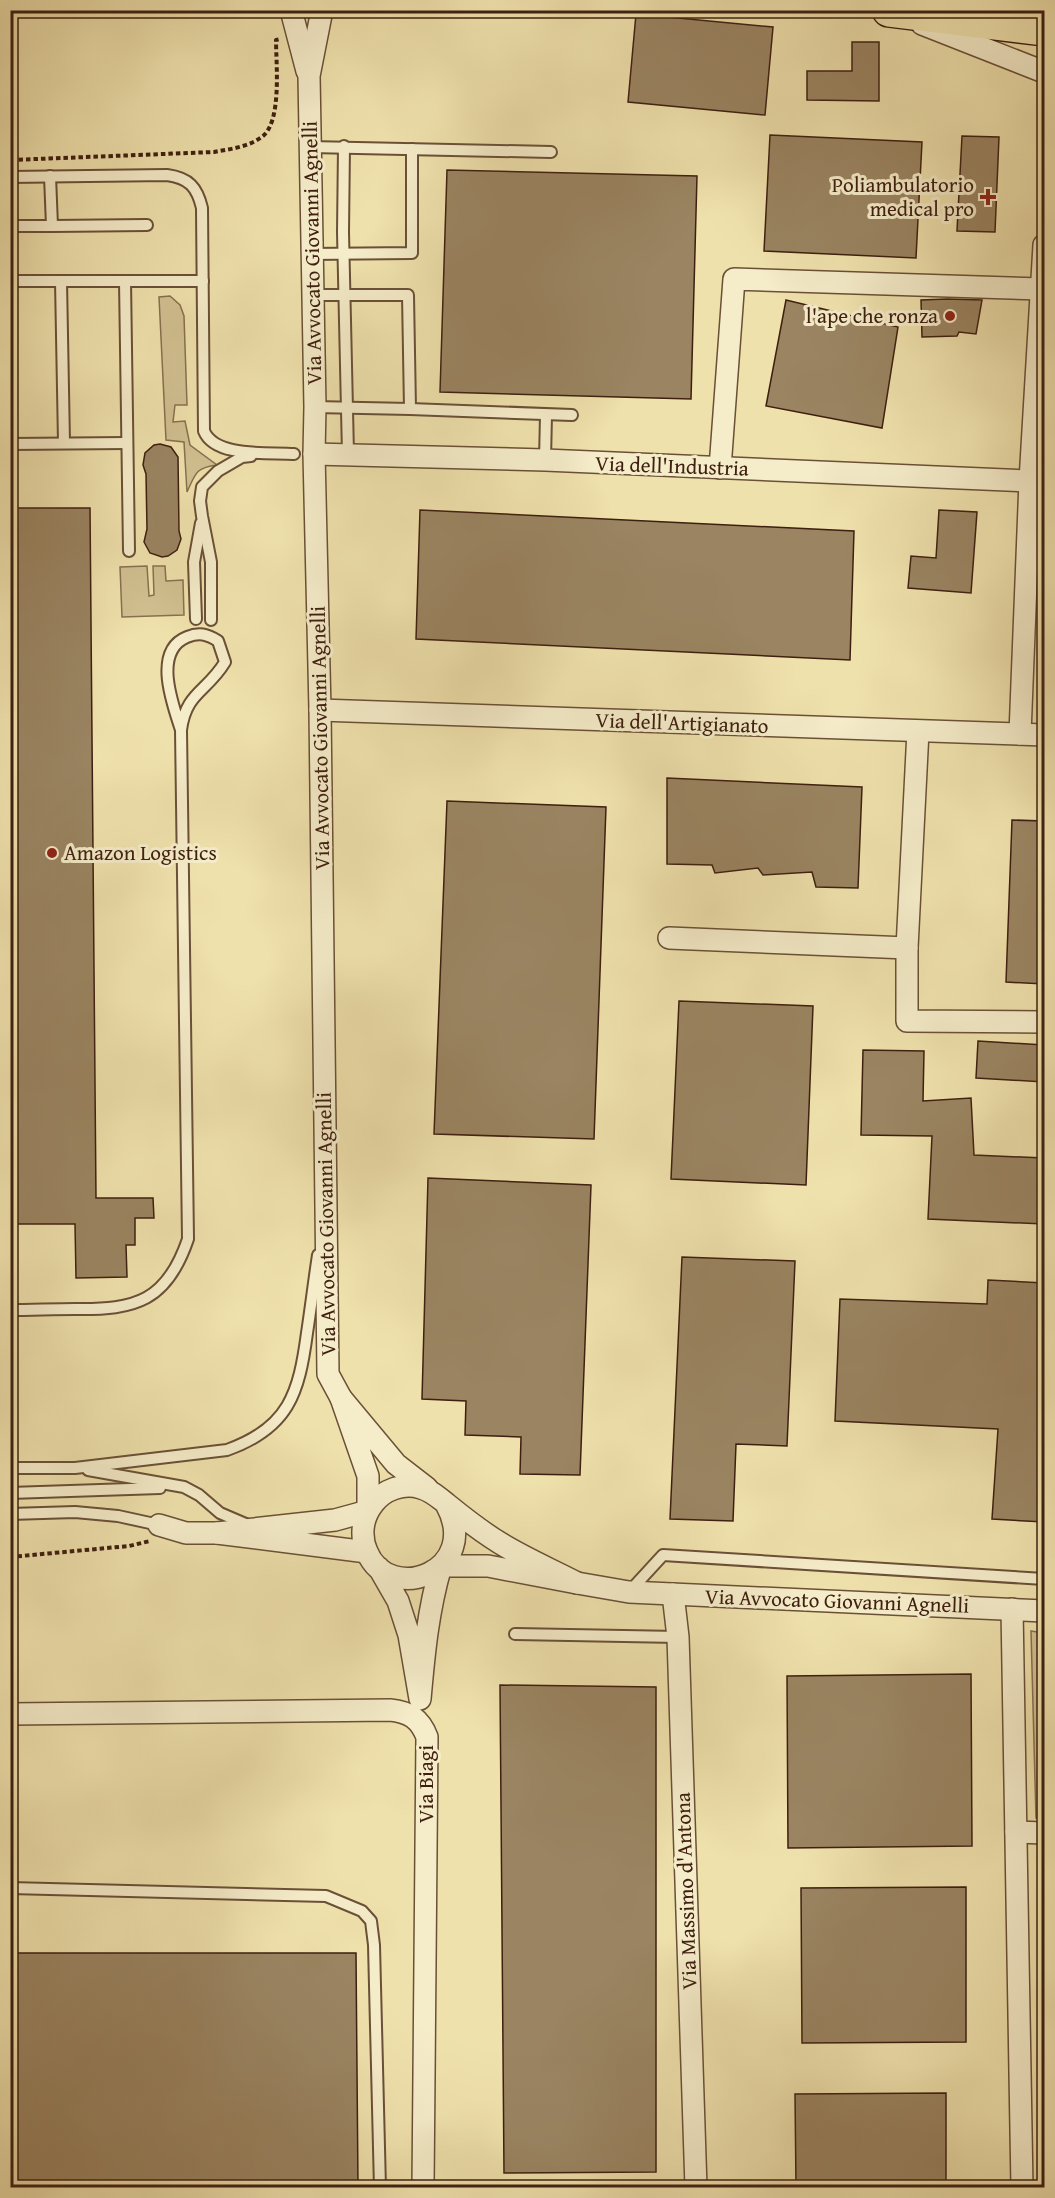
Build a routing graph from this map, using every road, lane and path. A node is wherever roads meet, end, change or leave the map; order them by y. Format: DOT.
graph roads {
  1 [pos="291,10"];
  2 [pos="322,10"];
  3 [pos="889,10"];
  4 [pos="988,10"];
  5 [pos="1035,18"];
  6 [pos="276,39"];
  7 [pos="1044,72"];
  8 [pos="309,75"];
  9 [pos="344,146"];
  10 [pos="310,147"];
  11 [pos="412,149"];
  12 [pos="550,152"];
  13 [pos="10,160"];
  14 [pos="50,176"];
  15 [pos="10,177"];
  16 [pos="147,225"];
  17 [pos="10,226"];
  18 [pos="52,226"];
  19 [pos="1044,245"];
  20 [pos="311,254"];
  21 [pos="344,254"];
  22 [pos="10,281"];
  23 [pos="61,281"];
  24 [pos="125,281"];
  25 [pos="203,281"];
  26 [pos="1042,289"];
  27 [pos="312,295"];
  28 [pos="345,295"];
  29 [pos="315,407"];
  30 [pos="10,408"];
  31 [pos="347,408"];
  32 [pos="410,409"];
  33 [pos="546,415"];
  34 [pos="572,415"];
  35 [pos="64,443"];
  36 [pos="127,443"];
  37 [pos="11,444"];
  38 [pos="273,453"];
  39 [pos="304,454"];
  40 [pos="348,454"];
  41 [pos="545,460"];
  42 [pos="720,468"];
  43 [pos="1030,481"];
  44 [pos="202,516"];
  45 [pos="129,551"];
  46 [pos="196,619"];
  47 [pos="211,621"];
  48 [pos="320,710"];
  49 [pos="181,730"];
  50 [pos="918,731"];
  51 [pos="1020,734"];
  52 [pos="1044,735"];
  53 [pos="669,938"];
  54 [pos="907,948"];
  55 [pos="1044,1022"];
  56 [pos="326,1198"];
  57 [pos="10,1310"];
  58 [pos="341,1398"];
  59 [pos="10,1468"];
  60 [pos="75,1468"];
  61 [pos="184,1487"];
  62 [pos="10,1493"];
  63 [pos="440,1499"];
  64 [pos="368,1511"];
  65 [pos="10,1514"];
  66 [pos="159,1525"];
  67 [pos="271,1527"];
  68 [pos="186,1533"];
  69 [pos="217,1533"];
  70 [pos="10,1557"];
  71 [pos="373,1560"];
  72 [pos="441,1566"];
  73 [pos="1044,1579"];
  74 [pos="577,1583"];
  75 [pos="628,1592"];
  76 [pos="674,1594"];
  77 [pos="1012,1609"];
  78 [pos="1044,1611"];
  79 [pos="514,1634"];
  80 [pos="678,1637"];
  81 [pos="420,1697"];
  82 [pos="10,1714"];
  83 [pos="422,1725"];
  84 [pos="1016,1832"];
  85 [pos="1044,1833"];
  86 [pos="10,1888"];
  87 [pos="380,2187"];
  88 [pos="423,2187"];
  89 [pos="696,2187"];
  90 [pos="1022,2187"];
  1 -- 8 [label="street, Via Avvocato Giovanni Agnelli"];
  2 -- 8 [label="street, Via Avvocato Giovanni Agnelli"];
  3 -- 5 [label="main road"];
  3 -- 7 [label="street"];
  4 -- 5 [label="main road"];
  6 -- 13 [label="path"];
  8 -- 10 [label="street, Via Avvocato Giovanni Agnelli"];
  9 -- 10 [label="lane"];
  9 -- 11 [label="lane"];
  9 -- 21 [label="lane"];
  10 -- 20 [label="street, Via Avvocato Giovanni Agnelli"];
  11 -- 12 [label="lane"];
  11 -- 21 [label="lane"];
  14 -- 15 [label="lane"];
  14 -- 18 [label="lane"];
  14 -- 25 [label="lane"];
  16 -- 18 [label="lane"];
  17 -- 18 [label="lane"];
  19 -- 26 [label="street"];
  20 -- 21 [label="lane"];
  20 -- 27 [label="street, Via Avvocato Giovanni Agnelli"];
  21 -- 28 [label="lane"];
  22 -- 23 [label="lane"];
  23 -- 24 [label="lane"];
  23 -- 35 [label="lane"];
  24 -- 25 [label="lane"];
  24 -- 36 [label="lane"];
  25 -- 38 [label="lane"];
  26 -- 42 [label="street"];
  26 -- 43 [label="street"];
  27 -- 28 [label="lane"];
  27 -- 29 [label="street, Via Avvocato Giovanni Agnelli"];
  28 -- 31 [label="lane"];
  28 -- 32 [label="lane"];
  29 -- 31 [label="lane"];
  29 -- 39 [label="street, Via Avvocato Giovanni Agnelli"];
  30 -- 37 [label="lane"];
  31 -- 32 [label="lane"];
  31 -- 40 [label="lane"];
  32 -- 33 [label="lane"];
  33 -- 34 [label="lane"];
  33 -- 41 [label="lane"];
  35 -- 36 [label="lane"];
  35 -- 37 [label="lane"];
  36 -- 45 [label="lane"];
  38 -- 39 [label="lane"];
  38 -- 44 [label="lane"];
  39 -- 40 [label="street, Via dell'Industria"];
  39 -- 48 [label="street, Via Avvocato Giovanni Agnelli"];
  40 -- 41 [label="street, Via dell'Industria"];
  41 -- 42 [label="street, Via dell'Industria"];
  42 -- 43 [label="street, Via dell'Industria"];
  43 -- 51 [label="street"];
  44 -- 46 [label="lane"];
  44 -- 47 [label="lane"];
  48 -- 50 [label="street, Via dell'Artigianato"];
  48 -- 56 [label="street, Via Avvocato Giovanni Agnelli"];
  49 -- 49 [label="lane"];
  49 -- 57 [label="lane"];
  50 -- 51 [label="street, Via dell'Artigianato"];
  50 -- 54 [label="street"];
  51 -- 52 [label="street, Via dell'Artigianato"];
  53 -- 54 [label="street"];
  54 -- 55 [label="street"];
  56 -- 58 [label="street, Via Avvocato Giovanni Agnelli"];
  56 -- 60 [label="lane"];
  58 -- 63 [label="street"];
  58 -- 64 [label="street"];
  59 -- 60 [label="lane"];
  60 -- 61 [label="lane"];
  61 -- 62 [label="lane"];
  61 -- 67 [label="lane"];
  63 -- 64 [label="street"];
  63 -- 72 [label="street"];
  63 -- 74 [label="street"];
  64 -- 67 [label="street"];
  64 -- 71 [label="street"];
  65 -- 66 [label="lane"];
  66 -- 68 [label="street"];
  67 -- 69 [label="street"];
  68 -- 69 [label="street"];
  68 -- 70 [label="path"];
  69 -- 71 [label="street"];
  71 -- 72 [label="street"];
  71 -- 81 [label="street"];
  72 -- 74 [label="street, Via Avvocato Giovanni Agnelli"];
  72 -- 81 [label="street"];
  73 -- 75 [label="lane"];
  74 -- 75 [label="street, Via Avvocato Giovanni Agnelli"];
  75 -- 76 [label="street, Via Avvocato Giovanni Agnelli"];
  76 -- 77 [label="street, Via Avvocato Giovanni Agnelli"];
  76 -- 80 [label="street, Via Massimo d'Antona"];
  77 -- 78 [label="street, Via Avvocato Giovanni Agnelli"];
  77 -- 84 [label="street"];
  79 -- 80 [label="lane"];
  80 -- 89 [label="street, Via Massimo d'Antona"];
  81 -- 83 [label="street"];
  82 -- 83 [label="street, Via Biagi"];
  83 -- 88 [label="street, Via Biagi"];
  84 -- 85 [label="street"];
  84 -- 90 [label="street"];
  86 -- 87 [label="lane"];
}
